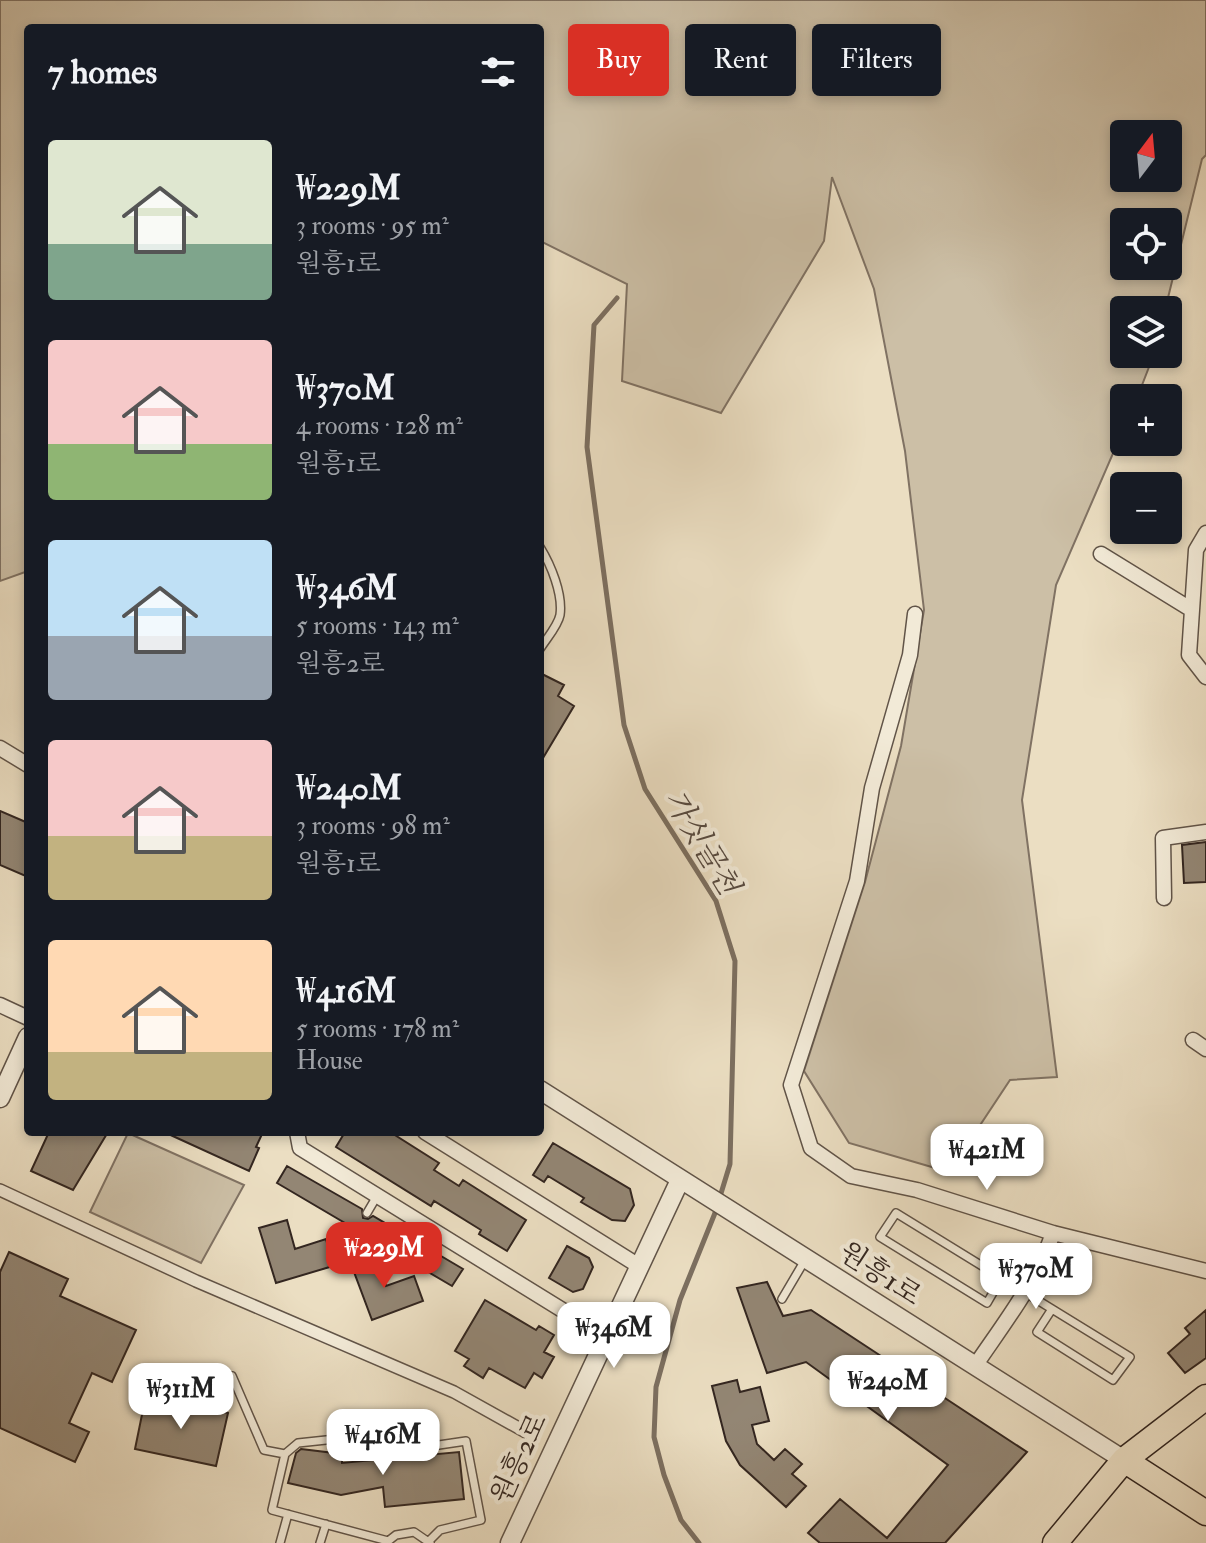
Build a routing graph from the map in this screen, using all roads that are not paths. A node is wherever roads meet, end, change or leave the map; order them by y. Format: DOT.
graph roads {
  1 [pos="1206,533"];
  2 [pos="544,554"];
  3 [pos="1101,554"];
  4 [pos="1192,610"];
  5 [pos="915,614"];
  6 [pos="544,643"];
  7 [pos="1206,677"];
  8 [pos="0,748"];
  9 [pos="24,763"];
  10 [pos="1206,832"];
  11 [pos="1164,898"];
  12 [pos="0,1005"];
  13 [pos="24,1016"];
  14 [pos="1193,1040"];
  15 [pos="24,1046"];
  16 [pos="1206,1049"];
  17 [pos="544,1093"];
  18 [pos="0,1098"];
  19 [pos="298,1136"];
  20 [pos="431,1136"];
  21 [pos="680,1180"];
  22 [pos="0,1190"];
  23 [pos="377,1196"];
  24 [pos="367,1213"];
  25 [pos="1053,1233"];
  26 [pos="806,1258"];
  27 [pos="639,1266"];
  28 [pos="1206,1271"];
  29 [pos="1002,1277"];
  30 [pos="1025,1292"];
  31 [pos="782,1299"];
  32 [pos="1052,1309"];
  33 [pos="606,1337"];
  34 [pos="975,1366"];
  35 [pos="232,1376"];
  36 [pos="1206,1397"];
  37 [pos="533,1436"];
  38 [pos="285,1454"];
  39 [pos="1124,1460"];
  40 [pos="1206,1513"];
  41 [pos="288,1514"];
  42 [pos="326,1524"];
  43 [pos="363,1539"];
  44 [pos="388,1542"];
  45 [pos="429,1542"];
  46 [pos="280,1543"];
  47 [pos="320,1543"];
  48 [pos="510,1543"];
  49 [pos="1055,1543"];
  1 -- 4 [label="street"];
  2 -- 6 [label="lane"];
  3 -- 4 [label="street"];
  4 -- 7 [label="street"];
  5 -- 25 [label="street"];
  8 -- 9 [label="street"];
  10 -- 11 [label="street"];
  12 -- 13 [label="street"];
  14 -- 16 [label="street"];
  15 -- 18 [label="street"];
  17 -- 21 [label="street"];
  19 -- 23 [label="street"];
  20 -- 27 [label="street"];
  21 -- 26 [label="street, 원흥1로"];
  21 -- 27 [label="street, 원흥2로"];
  22 -- 37 [label="street"];
  23 -- 24 [label="lane"];
  23 -- 33 [label="street"];
  25 -- 28 [label="street"];
  25 -- 30 [label="street"];
  26 -- 31 [label="lane"];
  26 -- 34 [label="street, 원흥1로"];
  27 -- 33 [label="street, 원흥2로"];
  29 -- 29 [label="lane"];
  29 -- 30 [label="lane"];
  30 -- 32 [label="lane"];
  30 -- 34 [label="street"];
  32 -- 32 [label="lane"];
  33 -- 48 [label="street, 원흥2로"];
  34 -- 39 [label="street, 원흥1로"];
  35 -- 38 [label="lane"];
  36 -- 39 [label="main road"];
  38 -- 41 [label="lane"];
  38 -- 45 [label="lane"];
  39 -- 40 [label="main road"];
  39 -- 49 [label="main road"];
  41 -- 42 [label="lane"];
  41 -- 46 [label="lane"];
  42 -- 43 [label="lane"];
  42 -- 47 [label="lane"];
  43 -- 44 [label="lane"];
  44 -- 45 [label="lane"];
}
